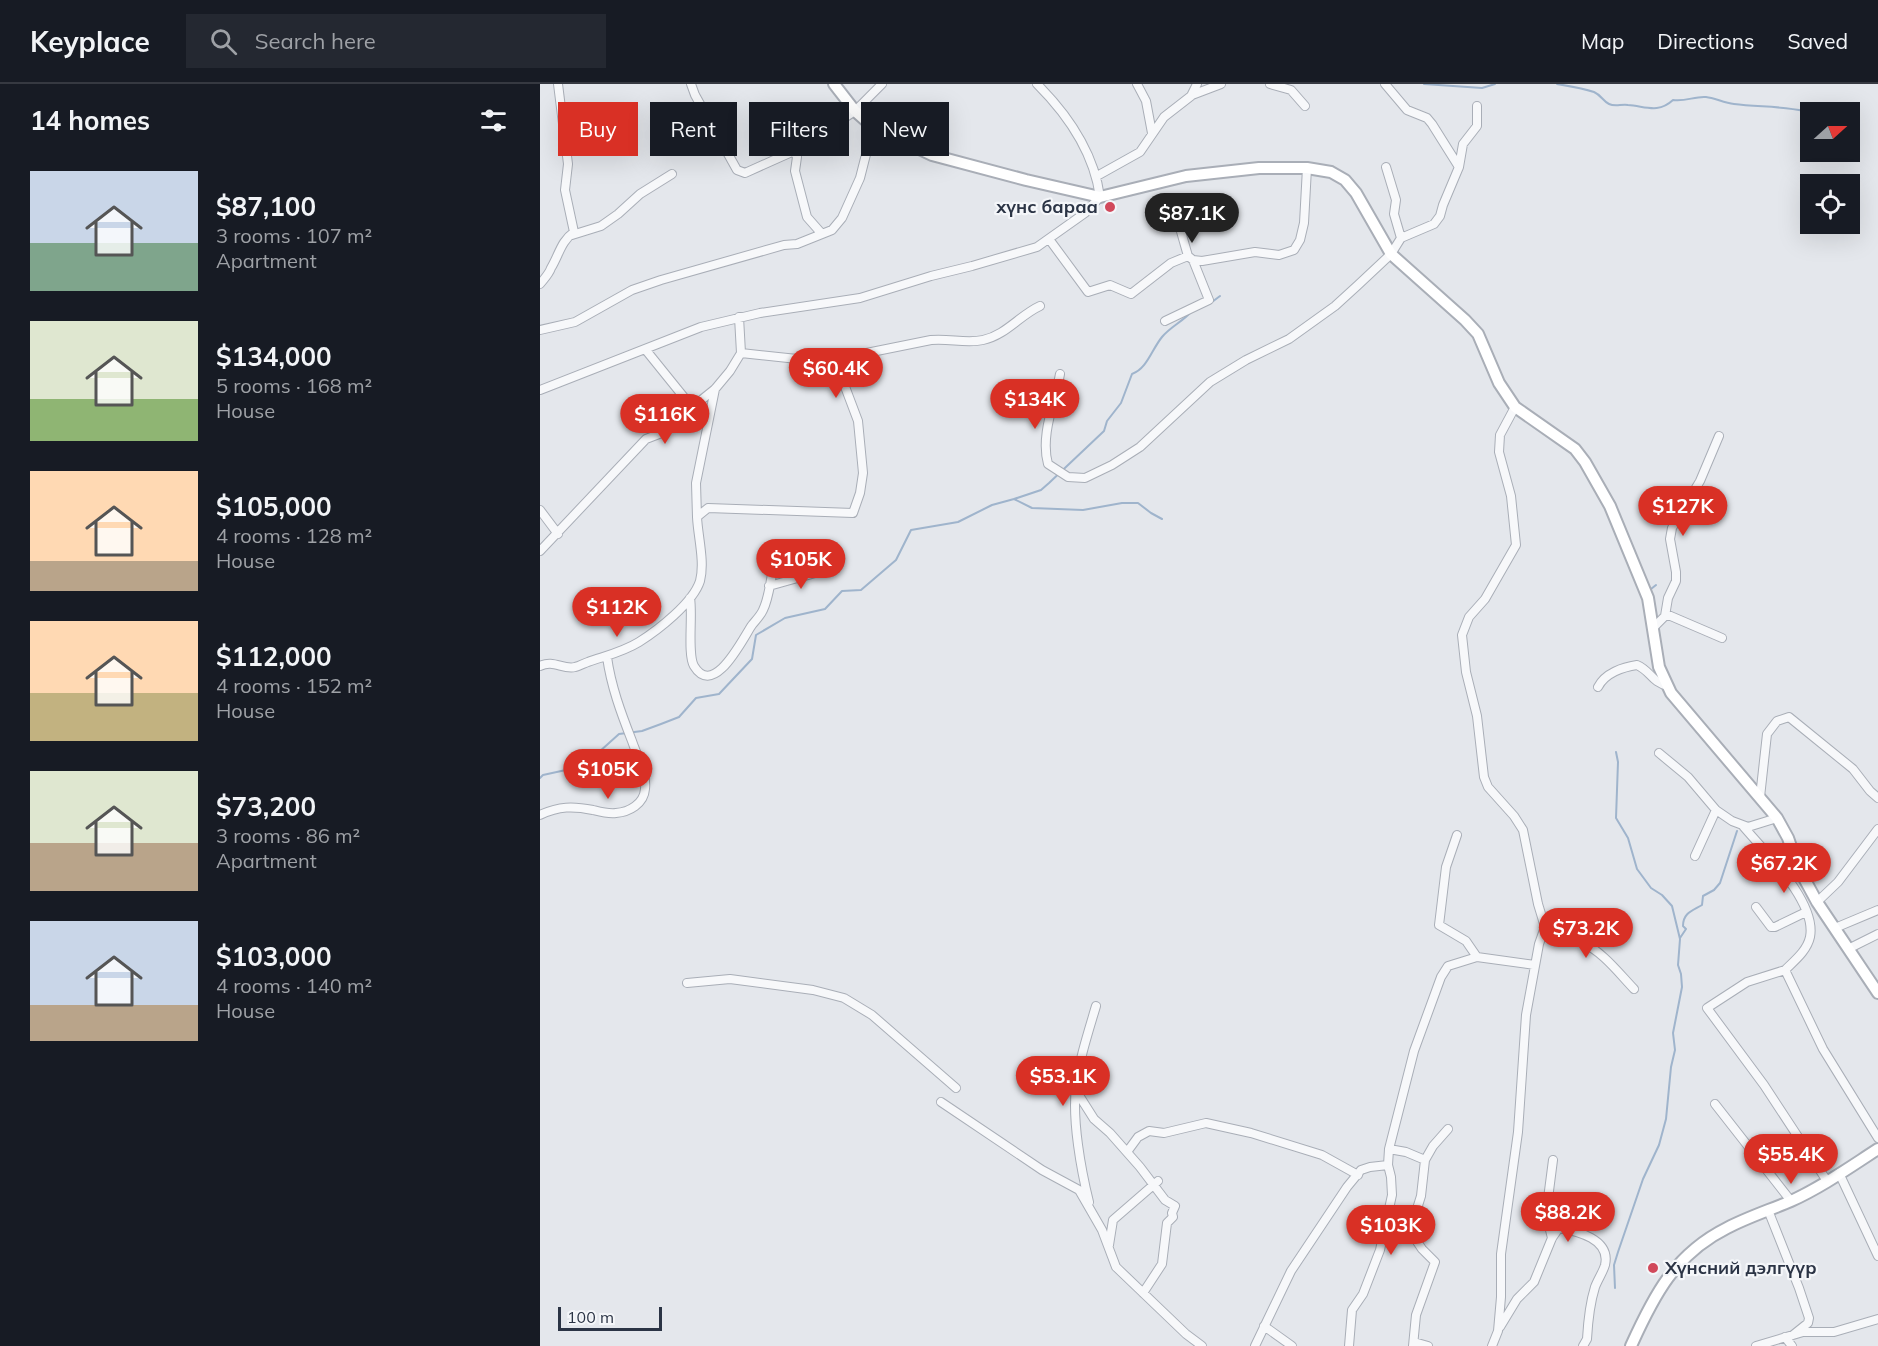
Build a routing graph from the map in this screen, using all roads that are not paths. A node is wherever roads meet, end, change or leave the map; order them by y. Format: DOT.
graph roads {
  1 [pos="558,84"];
  2 [pos="691,84"];
  3 [pos="834,84"];
  4 [pos="882,84"];
  5 [pos="1037,84"];
  6 [pos="1137,84"];
  7 [pos="1197,84"];
  8 [pos="1221,84"];
  9 [pos="1270,84"];
  10 [pos="1385,84"];
  11 [pos="1191,96"];
  12 [pos="1305,106"];
  13 [pos="1477,106"];
  14 [pos="855,111"];
  15 [pos="849,115"];
  16 [pos="861,116"];
  17 [pos="1152,133"];
  18 [pos="785,156"];
  19 [pos="796,156"];
  20 [pos="867,156"];
  21 [pos="936,156"];
  22 [pos="1386,167"];
  23 [pos="1460,167"];
  24 [pos="1307,168"];
  25 [pos="672,174"];
  26 [pos="1097,176"];
  27 [pos="1100,197"];
  28 [pos="1178,221"];
  29 [pos="822,234"];
  30 [pos="567,237"];
  31 [pos="1401,238"];
  32 [pos="1049,239"];
  33 [pos="1391,254"];
  34 [pos="1190,258"];
  35 [pos="540,284"];
  36 [pos="1040,306"];
  37 [pos="739,318"];
  38 [pos="1165,321"];
  39 [pos="540,330"];
  40 [pos="645,349"];
  41 [pos="741,353"];
  42 [pos="832,360"];
  43 [pos="1060,374"];
  44 [pos="715,389"];
  45 [pos="540,390"];
  46 [pos="692,406"];
  47 [pos="1515,407"];
  48 [pos="1719,436"];
  49 [pos="540,510"];
  50 [pos="697,517"];
  51 [pos="558,534"];
  52 [pos="540,551"];
  53 [pos="773,570"];
  54 [pos="826,570"];
  55 [pos="769,586"];
  56 [pos="690,598"];
  57 [pos="1666,614"];
  58 [pos="1654,627"];
  59 [pos="1722,638"];
  60 [pos="607,657"];
  61 [pos="540,666"];
  62 [pos="1668,686"];
  63 [pos="1598,687"];
  64 [pos="1659,753"];
  65 [pos="1760,797"];
  66 [pos="1878,798"];
  67 [pos="1716,810"];
  68 [pos="540,815"];
  69 [pos="1777,818"];
  70 [pos="1743,826"];
  71 [pos="1878,829"];
  72 [pos="1457,835"];
  73 [pos="1695,856"];
  74 [pos="1806,881"];
  75 [pos="1795,889"];
  76 [pos="1817,902"];
  77 [pos="1756,907"];
  78 [pos="1878,910"];
  79 [pos="1806,912"];
  80 [pos="1545,927"];
  81 [pos="1835,928"];
  82 [pos="1878,934"];
  83 [pos="1850,948"];
  84 [pos="1477,957"];
  85 [pos="1535,966"];
  86 [pos="1785,970"];
  87 [pos="687,983"];
  88 [pos="1634,989"];
  89 [pos="1878,993"];
  90 [pos="1095,1006"];
  91 [pos="956,1088"];
  92 [pos="1075,1089"];
  93 [pos="941,1102"];
  94 [pos="1715,1104"];
  95 [pos="1448,1129"];
  96 [pos="1878,1138"];
  97 [pos="1389,1149"];
  98 [pos="1878,1149"];
  99 [pos="1127,1152"];
  100 [pos="1425,1160"];
  101 [pos="1553,1160"];
  102 [pos="1388,1165"];
  103 [pos="1839,1173"];
  104 [pos="1358,1175"];
  105 [pos="1827,1181"];
  106 [pos="1156,1183"];
  107 [pos="1791,1201"];
  108 [pos="1091,1210"];
  109 [pos="1768,1210"];
  110 [pos="1552,1238"];
  111 [pos="1108,1247"];
  112 [pos="1878,1256"];
  113 [pos="1143,1293"];
  114 [pos="1878,1319"];
  115 [pos="1264,1326"];
  116 [pos="1498,1331"];
  117 [pos="1789,1336"];
  118 [pos="1413,1344"];
  119 [pos="1202,1346"];
  120 [pos="1255,1346"];
  121 [pos="1293,1346"];
  122 [pos="1349,1346"];
  123 [pos="1428,1346"];
  124 [pos="1492,1346"];
  125 [pos="1583,1346"];
  126 [pos="1631,1346"];
  127 [pos="1756,1346"];
  128 [pos="1792,1346"];
  1 -- 30 [label="street"];
  2 -- 18 [label="street"];
  3 -- 14 [label="street"];
  4 -- 14 [label="street"];
  5 -- 26 [label="street"];
  6 -- 17 [label="street"];
  7 -- 11 [label="street"];
  8 -- 11 [label="street"];
  9 -- 12 [label="street"];
  10 -- 23 [label="street"];
  11 -- 17 [label="street"];
  13 -- 23 [label="street"];
  14 -- 15 [label="street"];
  14 -- 16 [label="street"];
  17 -- 26 [label="street"];
  19 -- 29 [label="street"];
  20 -- 29 [label="street"];
  21 -- 27 [label="street"];
  22 -- 31 [label="street"];
  23 -- 31 [label="street"];
  24 -- 27 [label="street"];
  24 -- 33 [label="street"];
  24 -- 34 [label="street"];
  25 -- 30 [label="street"];
  26 -- 27 [label="street"];
  27 -- 32 [label="street"];
  28 -- 34 [label="street"];
  29 -- 39 [label="street"];
  30 -- 35 [label="street"];
  31 -- 33 [label="street"];
  32 -- 34 [label="street"];
  32 -- 37 [label="street"];
  33 -- 43 [label="street"];
  33 -- 47 [label="street"];
  34 -- 38 [label="street"];
  36 -- 42 [label="street"];
  37 -- 40 [label="street"];
  37 -- 41 [label="street"];
  40 -- 45 [label="street"];
  40 -- 46 [label="street"];
  41 -- 42 [label="street"];
  41 -- 44 [label="street"];
  42 -- 50 [label="street"];
  44 -- 46 [label="street"];
  44 -- 50 [label="street"];
  46 -- 51 [label="street"];
  47 -- 58 [label="street"];
  47 -- 80 [label="street"];
  48 -- 57 [label="street"];
  49 -- 51 [label="street"];
  50 -- 56 [label="street"];
  51 -- 52 [label="street"];
  53 -- 55 [label="street"];
  54 -- 55 [label="street"];
  55 -- 56 [label="street"];
  56 -- 60 [label="street"];
  57 -- 58 [label="street"];
  57 -- 59 [label="street"];
  58 -- 62 [label="street"];
  60 -- 61 [label="street"];
  60 -- 68 [label="street"];
  62 -- 63 [label="street"];
  62 -- 65 [label="street"];
  64 -- 67 [label="street"];
  65 -- 66 [label="street"];
  65 -- 69 [label="street"];
  67 -- 70 [label="street"];
  67 -- 73 [label="street"];
  69 -- 70 [label="street"];
  69 -- 74 [label="street"];
  70 -- 75 [label="street"];
  71 -- 76 [label="street"];
  72 -- 84 [label="street"];
  74 -- 75 [label="street"];
  74 -- 76 [label="street"];
  75 -- 79 [label="street"];
  76 -- 81 [label="street"];
  77 -- 79 [label="street"];
  78 -- 81 [label="street"];
  79 -- 86 [label="street"];
  80 -- 85 [label="street"];
  80 -- 88 [label="street"];
  81 -- 83 [label="street"];
  82 -- 83 [label="street"];
  83 -- 89 [label="street"];
  84 -- 85 [label="street"];
  84 -- 97 [label="street"];
  85 -- 116 [label="street"];
  86 -- 96 [label="street"];
  86 -- 105 [label="street"];
  87 -- 91 [label="street"];
  90 -- 92 [label="street"];
  92 -- 99 [label="street"];
  92 -- 108 [label="street"];
  93 -- 108 [label="street"];
  94 -- 107 [label="street"];
  95 -- 100 [label="street"];
  97 -- 100 [label="street"];
  97 -- 102 [label="street"];
  98 -- 103 [label="street"];
  99 -- 104 [label="street"];
  99 -- 106 [label="street"];
  100 -- 118 [label="street"];
  101 -- 110 [label="street"];
  102 -- 104 [label="street"];
  102 -- 122 [label="street"];
  103 -- 105 [label="street"];
  103 -- 112 [label="street"];
  104 -- 115 [label="street"];
  105 -- 107 [label="street"];
  106 -- 111 [label="street"];
  106 -- 113 [label="street"];
  107 -- 109 [label="street"];
  108 -- 111 [label="street"];
  109 -- 117 [label="street"];
  109 -- 126 [label="street"];
  110 -- 116 [label="street"];
  110 -- 125 [label="street"];
  111 -- 113 [label="street"];
  113 -- 119 [label="street"];
  114 -- 117 [label="street"];
  115 -- 120 [label="street"];
  115 -- 121 [label="street"];
  116 -- 124 [label="street"];
  117 -- 127 [label="street"];
  117 -- 128 [label="street"];
  118 -- 123 [label="street"];
}
